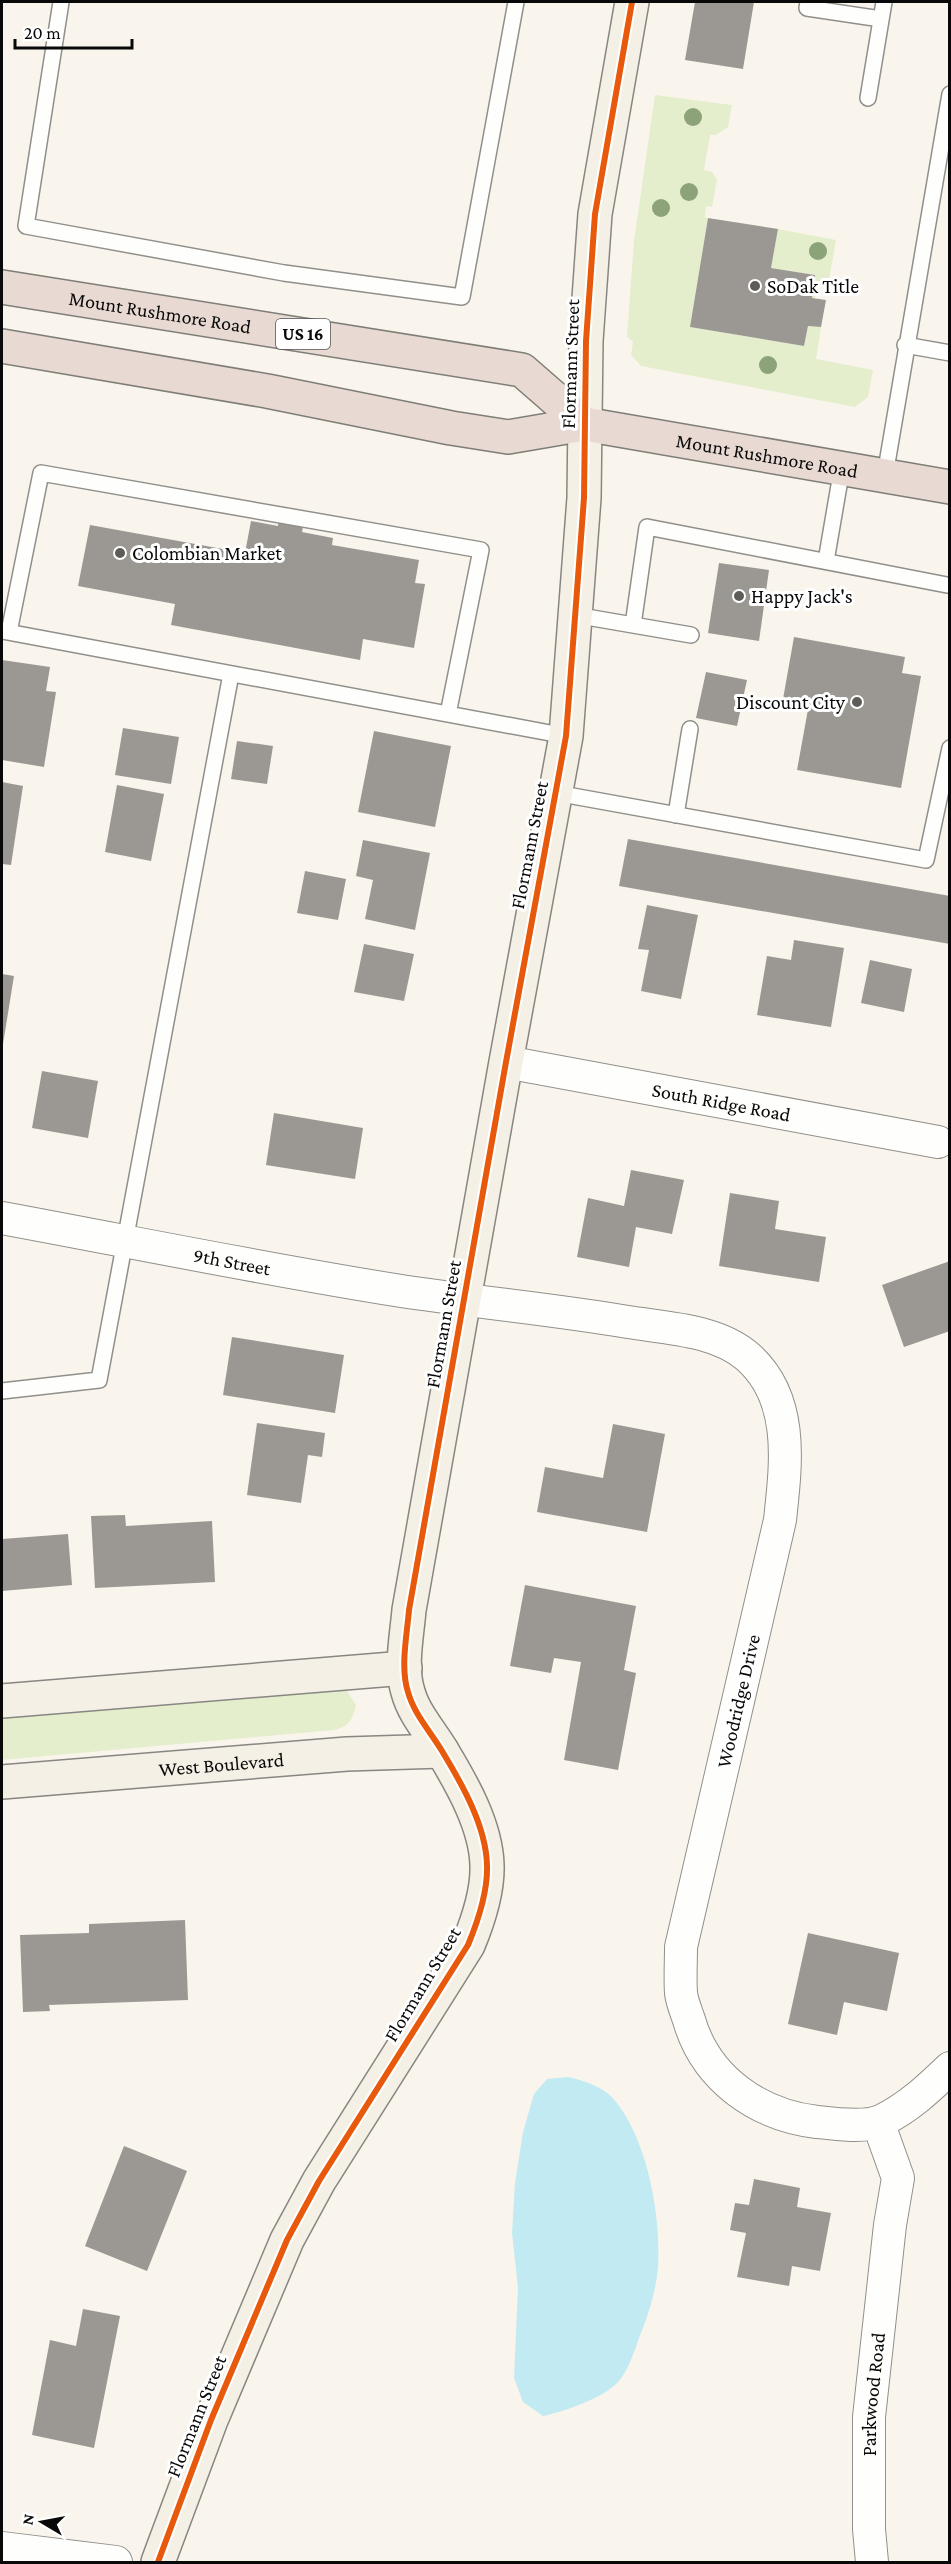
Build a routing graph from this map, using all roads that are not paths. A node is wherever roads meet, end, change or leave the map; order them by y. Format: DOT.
graph roads {
  1 [pos="62,2"];
  2 [pos="516,2"];
  3 [pos="632,2"];
  4 [pos="808,2"];
  5 [pos="884,2"];
  6 [pos="881,19"];
  7 [pos="950,94"];
  8 [pos="868,98"];
  9 [pos="2,287"];
  10 [pos="905,345"];
  11 [pos="2,346"];
  12 [pos="950,353"];
  13 [pos="584,424"];
  14 [pos="842,468"];
  15 [pos="885,475"];
  16 [pos="950,487"];
  17 [pos="826,561"];
  18 [pos="947,585"];
  19 [pos="575,615"];
  20 [pos="633,625"];
  21 [pos="5,631"];
  22 [pos="691,635"];
  23 [pos="231,674"];
  24 [pos="448,714"];
  25 [pos="690,729"];
  26 [pos="566,736"];
  27 [pos="950,748"];
  28 [pos="556,793"];
  29 [pos="676,815"];
  30 [pos="506,1062"];
  31 [pos="938,1142"];
  32 [pos="2,1218"];
  33 [pos="127,1241"];
  34 [pos="464,1300"];
  35 [pos="2,1391"];
  36 [pos="405,1668"];
  37 [pos="2,1701"];
  38 [pos="442,1751"];
  39 [pos="2,1782"];
  40 [pos="950,2068"];
  41 [pos="878,2122"];
  42 [pos="2,2548"];
  43 [pos="116,2562"];
  44 [pos="158,2562"];
  45 [pos="872,2562"];
  1 -- 2 [label="lane"];
  3 -- 13 [label="street, Flormann Street"];
  4 -- 6 [label="lane"];
  5 -- 6 [label="lane"];
  6 -- 8 [label="lane"];
  7 -- 10 [label="lane"];
  9 -- 13 [label="highway, Mount Rushmore Road / US 16"];
  10 -- 12 [label="lane"];
  10 -- 15 [label="lane"];
  11 -- 13 [label="highway, Mount Rushmore Road"];
  13 -- 14 [label="highway, Mount Rushmore Road"];
  13 -- 19 [label="street, Flormann Street"];
  14 -- 15 [label="highway, Mount Rushmore Road"];
  14 -- 17 [label="lane"];
  15 -- 16 [label="highway, Mount Rushmore Road"];
  17 -- 18 [label="lane"];
  17 -- 20 [label="lane"];
  19 -- 20 [label="lane"];
  19 -- 26 [label="street, Flormann Street"];
  20 -- 22 [label="lane"];
  21 -- 23 [label="lane"];
  21 -- 24 [label="lane"];
  23 -- 24 [label="lane"];
  23 -- 33 [label="lane"];
  24 -- 26 [label="lane"];
  25 -- 29 [label="lane"];
  26 -- 28 [label="street, Flormann Street"];
  27 -- 29 [label="lane"];
  28 -- 29 [label="lane"];
  28 -- 30 [label="street, Flormann Street"];
  30 -- 31 [label="street, South Ridge Road"];
  30 -- 34 [label="street, Flormann Street"];
  32 -- 33 [label="street, 9th Street"];
  33 -- 34 [label="street, 9th Street"];
  33 -- 35 [label="lane"];
  34 -- 36 [label="street, Flormann Street"];
  34 -- 41 [label="street, Woodridge Drive"];
  36 -- 37 [label="street"];
  36 -- 38 [label="street, Flormann Street"];
  38 -- 39 [label="street, West Boulevard"];
  38 -- 44 [label="street, Flormann Street"];
  40 -- 41 [label="street, Woodridge Drive"];
  41 -- 45 [label="street, Parkwood Road"];
  42 -- 43 [label="street"];
}
